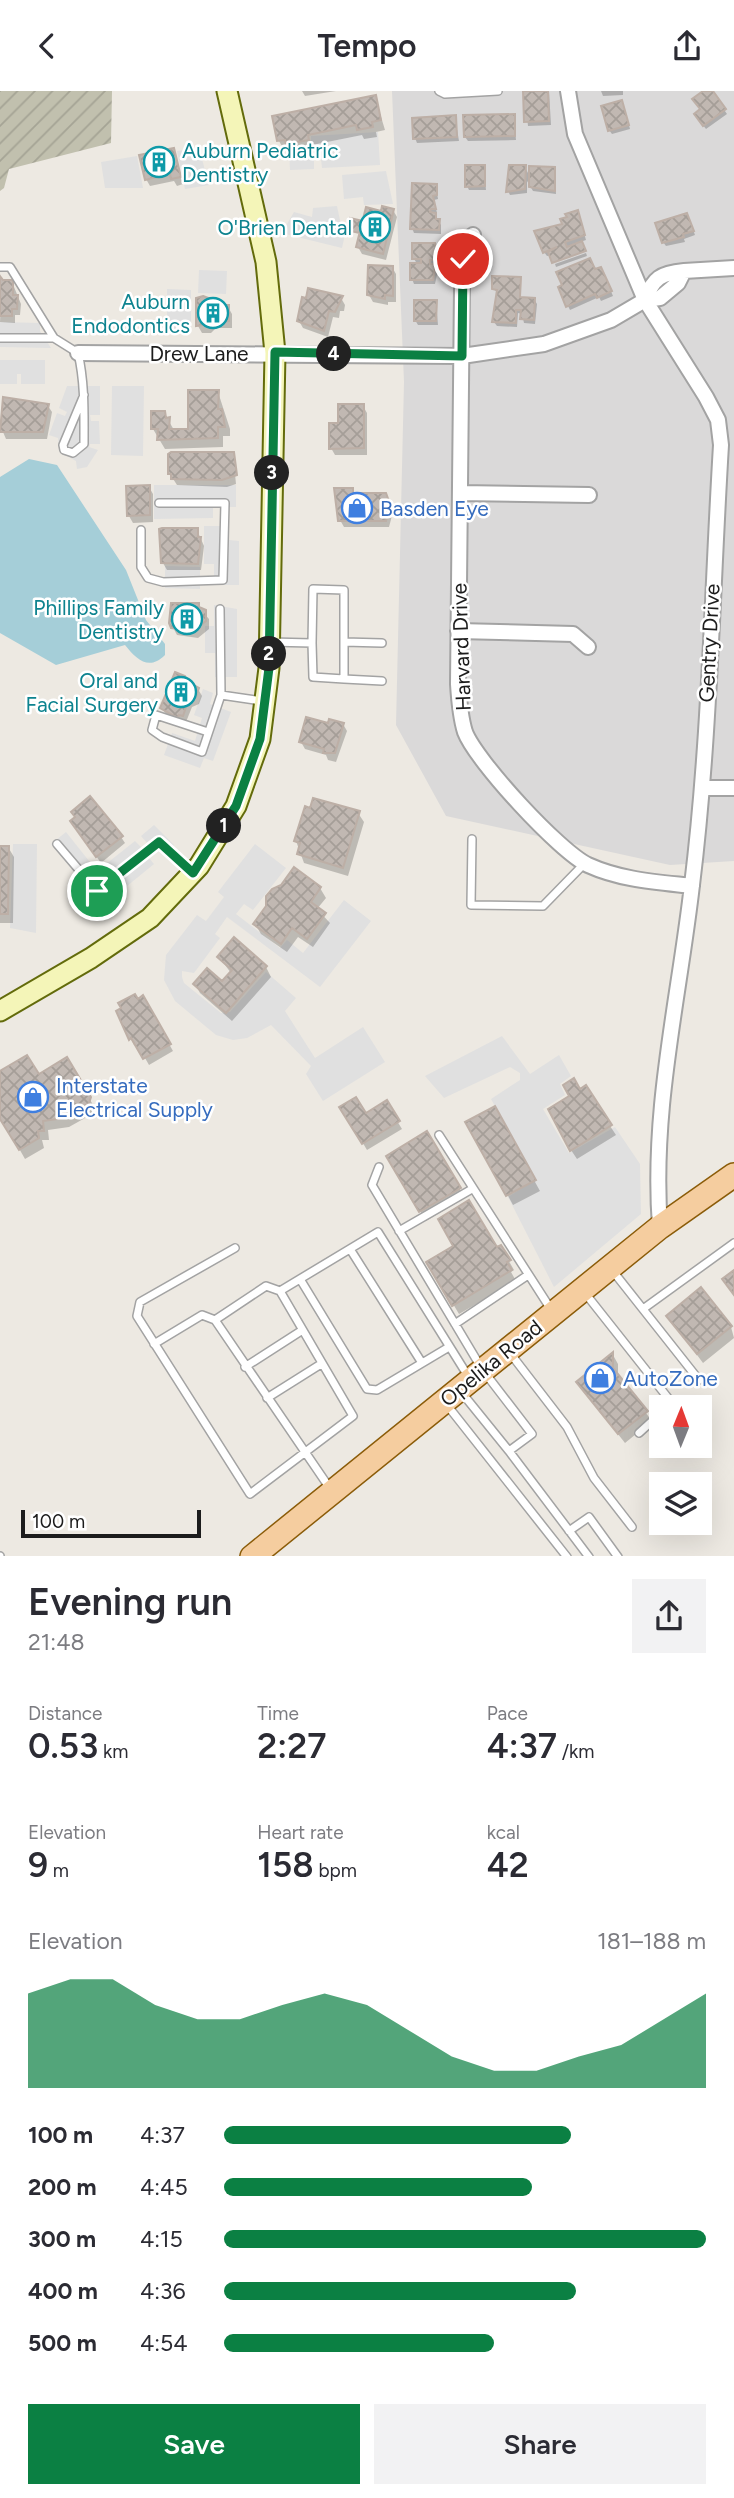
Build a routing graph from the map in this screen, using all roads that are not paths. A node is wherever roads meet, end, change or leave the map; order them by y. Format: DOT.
graph roads {
  1 [pos="227,91"];
  2 [pos="439,91"];
  3 [pos="498,91"];
  4 [pos="568,91"];
  5 [pos="473,235"];
  6 [pos="0,267"];
  7 [pos="734,268"];
  8 [pos="645,299"];
  9 [pos="0,338"];
  10 [pos="54,338"];
  11 [pos="275,352"];
  12 [pos="78,353"];
  13 [pos="462,356"];
  14 [pos="84,395"];
  15 [pos="460,493"];
  16 [pos="589,495"];
  17 [pos="159,503"];
  18 [pos="141,530"];
  19 [pos="220,609"];
  20 [pos="458,631"];
  21 [pos="269,642"];
  22 [pos="344,642"];
  23 [pos="312,643"];
  24 [pos="382,643"];
  25 [pos="588,647"];
  26 [pos="344,679"];
  27 [pos="383,681"];
  28 [pos="221,695"];
  29 [pos="265,702"];
  30 [pos="208,732"];
  31 [pos="734,787"];
  32 [pos="702,788"];
  33 [pos="472,839"];
  34 [pos="57,844"];
  35 [pos="584,864"];
  36 [pos="193,873"];
  37 [pos="692,886"];
  38 [pos="97,891"];
  39 [pos="79,906"];
  40 [pos="0,1011"];
  41 [pos="439,1135"];
  42 [pos="379,1167"];
  43 [pos="734,1175"];
  44 [pos="472,1189"];
  45 [pos="660,1227"];
  46 [pos="400,1231"];
  47 [pos="734,1243"];
  48 [pos="235,1248"];
  49 [pos="350,1249"];
  50 [pos="610,1267"];
  51 [pos="528,1275"];
  52 [pos="300,1279"];
  53 [pos="582,1289"];
  54 [pos="280,1291"];
  55 [pos="643,1309"];
  56 [pos="553,1313"];
  57 [pos="215,1320"];
  58 [pos="455,1324"];
  59 [pos="302,1331"];
  60 [pos="154,1344"];
  61 [pos="449,1347"];
  62 [pos="507,1350"];
  63 [pos="422,1363"];
  64 [pos="321,1364"];
  65 [pos="245,1367"];
  66 [pos="699,1380"];
  67 [pos="464,1385"];
  68 [pos="666,1395"];
  69 [pos="267,1398"];
  70 [pos="649,1424"];
  71 [pos="639,1433"];
  72 [pos="509,1451"];
  73 [pos="303,1453"];
  74 [pos="332,1492"];
  75 [pos="632,1527"];
  76 [pos="569,1531"];
  77 [pos="253,1556"];
  78 [pos="567,1556"];
  79 [pos="589,1556"];
  80 [pos="618,1556"];
  1 -- 11 [label="street"];
  2 -- 3 [label="lane"];
  4 -- 8 [label="street, Gentry Drive"];
  5 -- 13 [label="street, Harvard Drive"];
  6 -- 10 [label="lane"];
  7 -- 8 [label="street, Drew Lane"];
  8 -- 13 [label="street, Drew Lane"];
  8 -- 32 [label="street, Gentry Drive"];
  9 -- 10 [label="lane"];
  10 -- 12 [label="lane"];
  11 -- 12 [label="street, Drew Lane"];
  11 -- 13 [label="street, Drew Lane"];
  11 -- 21 [label="street"];
  12 -- 14 [label="lane"];
  13 -- 15 [label="street, Harvard Drive"];
  14 -- 14 [label="lane"];
  15 -- 16 [label="street"];
  15 -- 20 [label="street, Harvard Drive"];
  17 -- 18 [label="lane"];
  19 -- 28 [label="lane"];
  20 -- 25 [label="street"];
  20 -- 35 [label="street, Harvard Drive"];
  21 -- 23 [label="lane"];
  21 -- 29 [label="street"];
  22 -- 23 [label="lane"];
  22 -- 24 [label="lane"];
  22 -- 26 [label="lane"];
  23 -- 26 [label="lane"];
  26 -- 27 [label="lane"];
  28 -- 29 [label="lane"];
  28 -- 30 [label="lane"];
  29 -- 36 [label="street"];
  30 -- 30 [label="lane"];
  31 -- 32 [label="street"];
  32 -- 37 [label="street, Gentry Drive"];
  33 -- 35 [label="lane"];
  34 -- 38 [label="lane"];
  35 -- 37 [label="street, Harvard Drive"];
  36 -- 38 [label="lane"];
  36 -- 40 [label="street"];
  37 -- 45 [label="street, Gentry Drive"];
  38 -- 39 [label="lane"];
  41 -- 44 [label="lane"];
  42 -- 46 [label="lane"];
  43 -- 45 [label="main road, Opelika Road"];
  44 -- 46 [label="lane"];
  44 -- 51 [label="lane"];
  45 -- 50 [label="main road, Opelika Road"];
  46 -- 58 [label="lane"];
  47 -- 55 [label="lane"];
  48 -- 60 [label="lane"];
  49 -- 52 [label="lane"];
  49 -- 61 [label="lane"];
  49 -- 63 [label="lane"];
  50 -- 53 [label="main road, Opelika Road"];
  50 -- 55 [label="lane"];
  51 -- 56 [label="lane"];
  51 -- 58 [label="lane"];
  52 -- 54 [label="lane"];
  52 -- 63 [label="lane"];
  53 -- 56 [label="main road, Opelika Road"];
  53 -- 68 [label="lane"];
  54 -- 57 [label="lane"];
  54 -- 59 [label="lane"];
  55 -- 66 [label="lane"];
  56 -- 62 [label="main road, Opelika Road"];
  57 -- 60 [label="lane"];
  57 -- 65 [label="lane"];
  58 -- 67 [label="lane"];
  59 -- 64 [label="lane"];
  59 -- 65 [label="lane"];
  60 -- 73 [label="lane"];
  61 -- 63 [label="lane"];
  61 -- 67 [label="lane"];
  62 -- 67 [label="main road, Opelika Road"];
  62 -- 75 [label="lane"];
  64 -- 69 [label="lane"];
  64 -- 73 [label="lane"];
  65 -- 69 [label="lane"];
  67 -- 72 [label="lane"];
  67 -- 72 [label="lane"];
  67 -- 74 [label="main road, Opelika Road"];
  67 -- 78 [label="lane"];
  69 -- 73 [label="lane"];
  70 -- 71 [label="lane"];
  72 -- 76 [label="lane"];
  73 -- 74 [label="lane"];
  74 -- 77 [label="main road, Opelika Road"];
  76 -- 79 [label="lane"];
  76 -- 80 [label="lane"];
}
